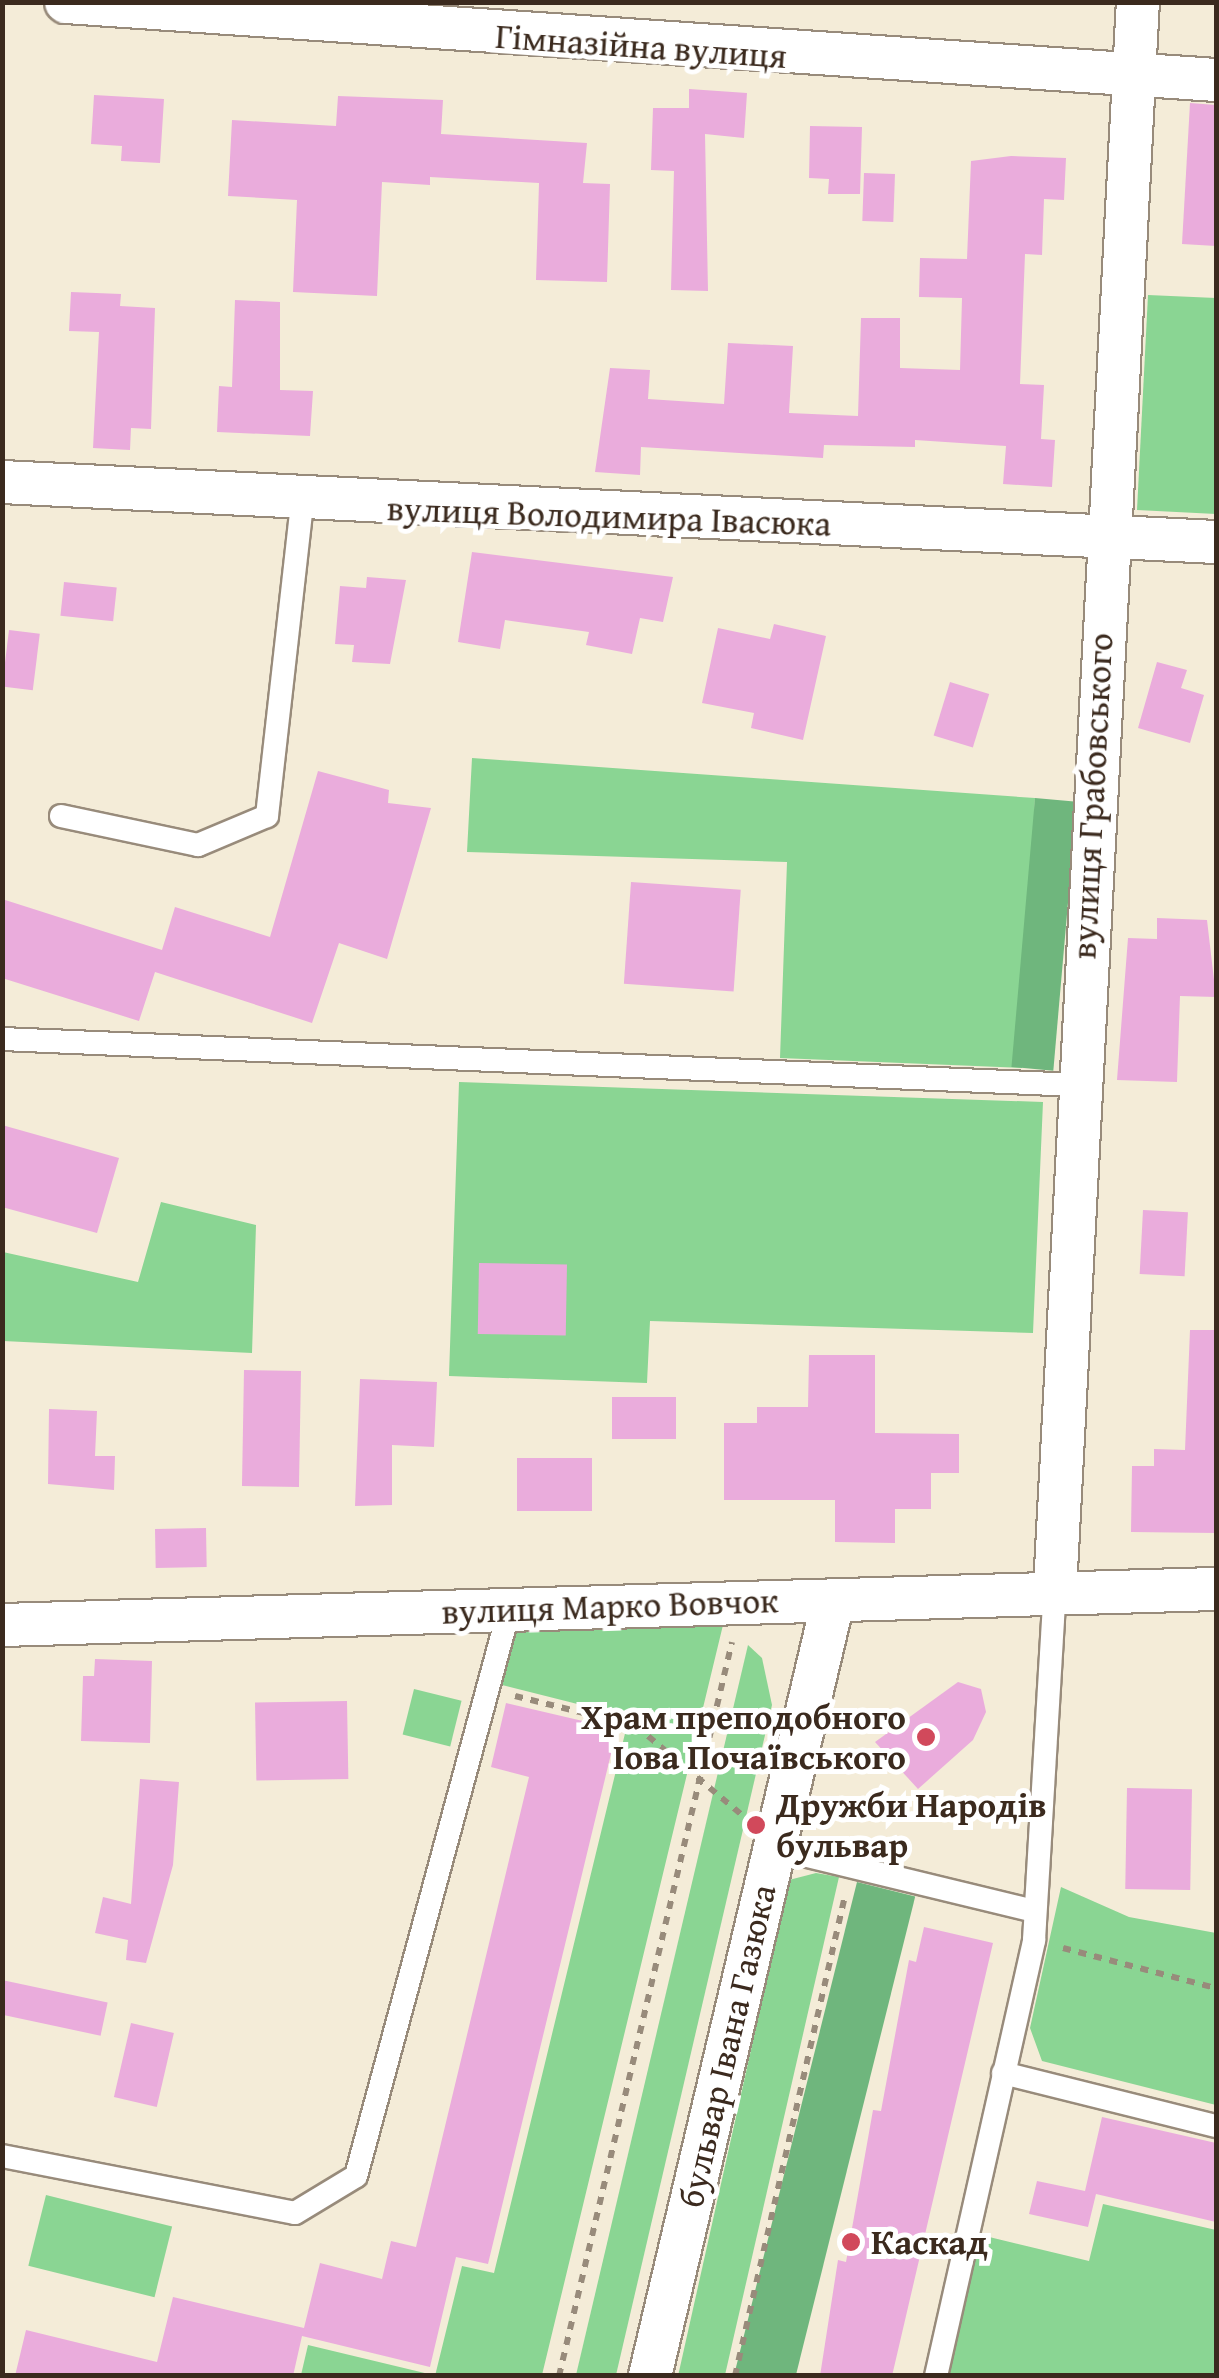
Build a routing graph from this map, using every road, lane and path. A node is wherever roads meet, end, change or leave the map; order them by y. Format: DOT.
graph roads {
  1 [pos="66,2"];
  2 [pos="1138,2"];
  3 [pos="1134,77"];
  4 [pos="1216,80"];
  5 [pos="2,482"];
  6 [pos="302,502"];
  7 [pos="1105,537"];
  8 [pos="1216,542"];
  9 [pos="61,816"];
  10 [pos="2,1039"];
  11 [pos="1076,1085"];
  12 [pos="1216,1588"];
  13 [pos="1054,1589"];
  14 [pos="742,1600"];
  15 [pos="833,1600"];
  16 [pos="508,1610"];
  17 [pos="2,1625"];
  18 [pos="490,1690"];
  19 [pos="701,1774"];
  20 [pos="774,1848"];
  21 [pos="851,1867"];
  22 [pos="1034,1911"];
  23 [pos="1034,1940"];
  24 [pos="1216,1988"];
  25 [pos="1004,2073"];
  26 [pos="1216,2126"];
  27 [pos="2,2156"];
  28 [pos="559,2376"];
  29 [pos="650,2376"];
  30 [pos="736,2376"];
  31 [pos="936,2376"];
  1 -- 3 [label="street, Гімназійна вулиця"];
  2 -- 3 [label="street, вулиця Грабовського"];
  3 -- 4 [label="street, Гімназійна вулиця"];
  3 -- 7 [label="street, вулиця Грабовського"];
  5 -- 6 [label="street, вулиця Володимира Івасюка"];
  6 -- 7 [label="street, вулиця Володимира Івасюка"];
  6 -- 9 [label="lane"];
  7 -- 8 [label="street, вулиця Володимира Івасюка"];
  7 -- 11 [label="street, вулиця Грабовського"];
  10 -- 11 [label="lane"];
  11 -- 13 [label="street, вулиця Грабовського"];
  12 -- 13 [label="street, вулиця Марко Вовчок"];
  13 -- 15 [label="street, вулиця Марко Вовчок"];
  13 -- 22 [label="lane"];
  14 -- 15 [label="street, вулиця Марко Вовчок"];
  14 -- 16 [label="street, вулиця Марко Вовчок"];
  14 -- 19 [label="path"];
  15 -- 20 [label="street, бульвар Івана Газюка"];
  16 -- 17 [label="street, вулиця Марко Вовчок"];
  16 -- 18 [label="lane"];
  18 -- 19 [label="path"];
  18 -- 27 [label="lane"];
  19 -- 20 [label="path"];
  19 -- 28 [label="path"];
  20 -- 21 [label="lane"];
  20 -- 29 [label="street, бульвар Івана Газюка"];
  21 -- 22 [label="lane"];
  21 -- 30 [label="path"];
  22 -- 23 [label="lane"];
  23 -- 24 [label="path"];
  23 -- 25 [label="lane"];
  25 -- 26 [label="lane"];
  25 -- 31 [label="lane"];
}
